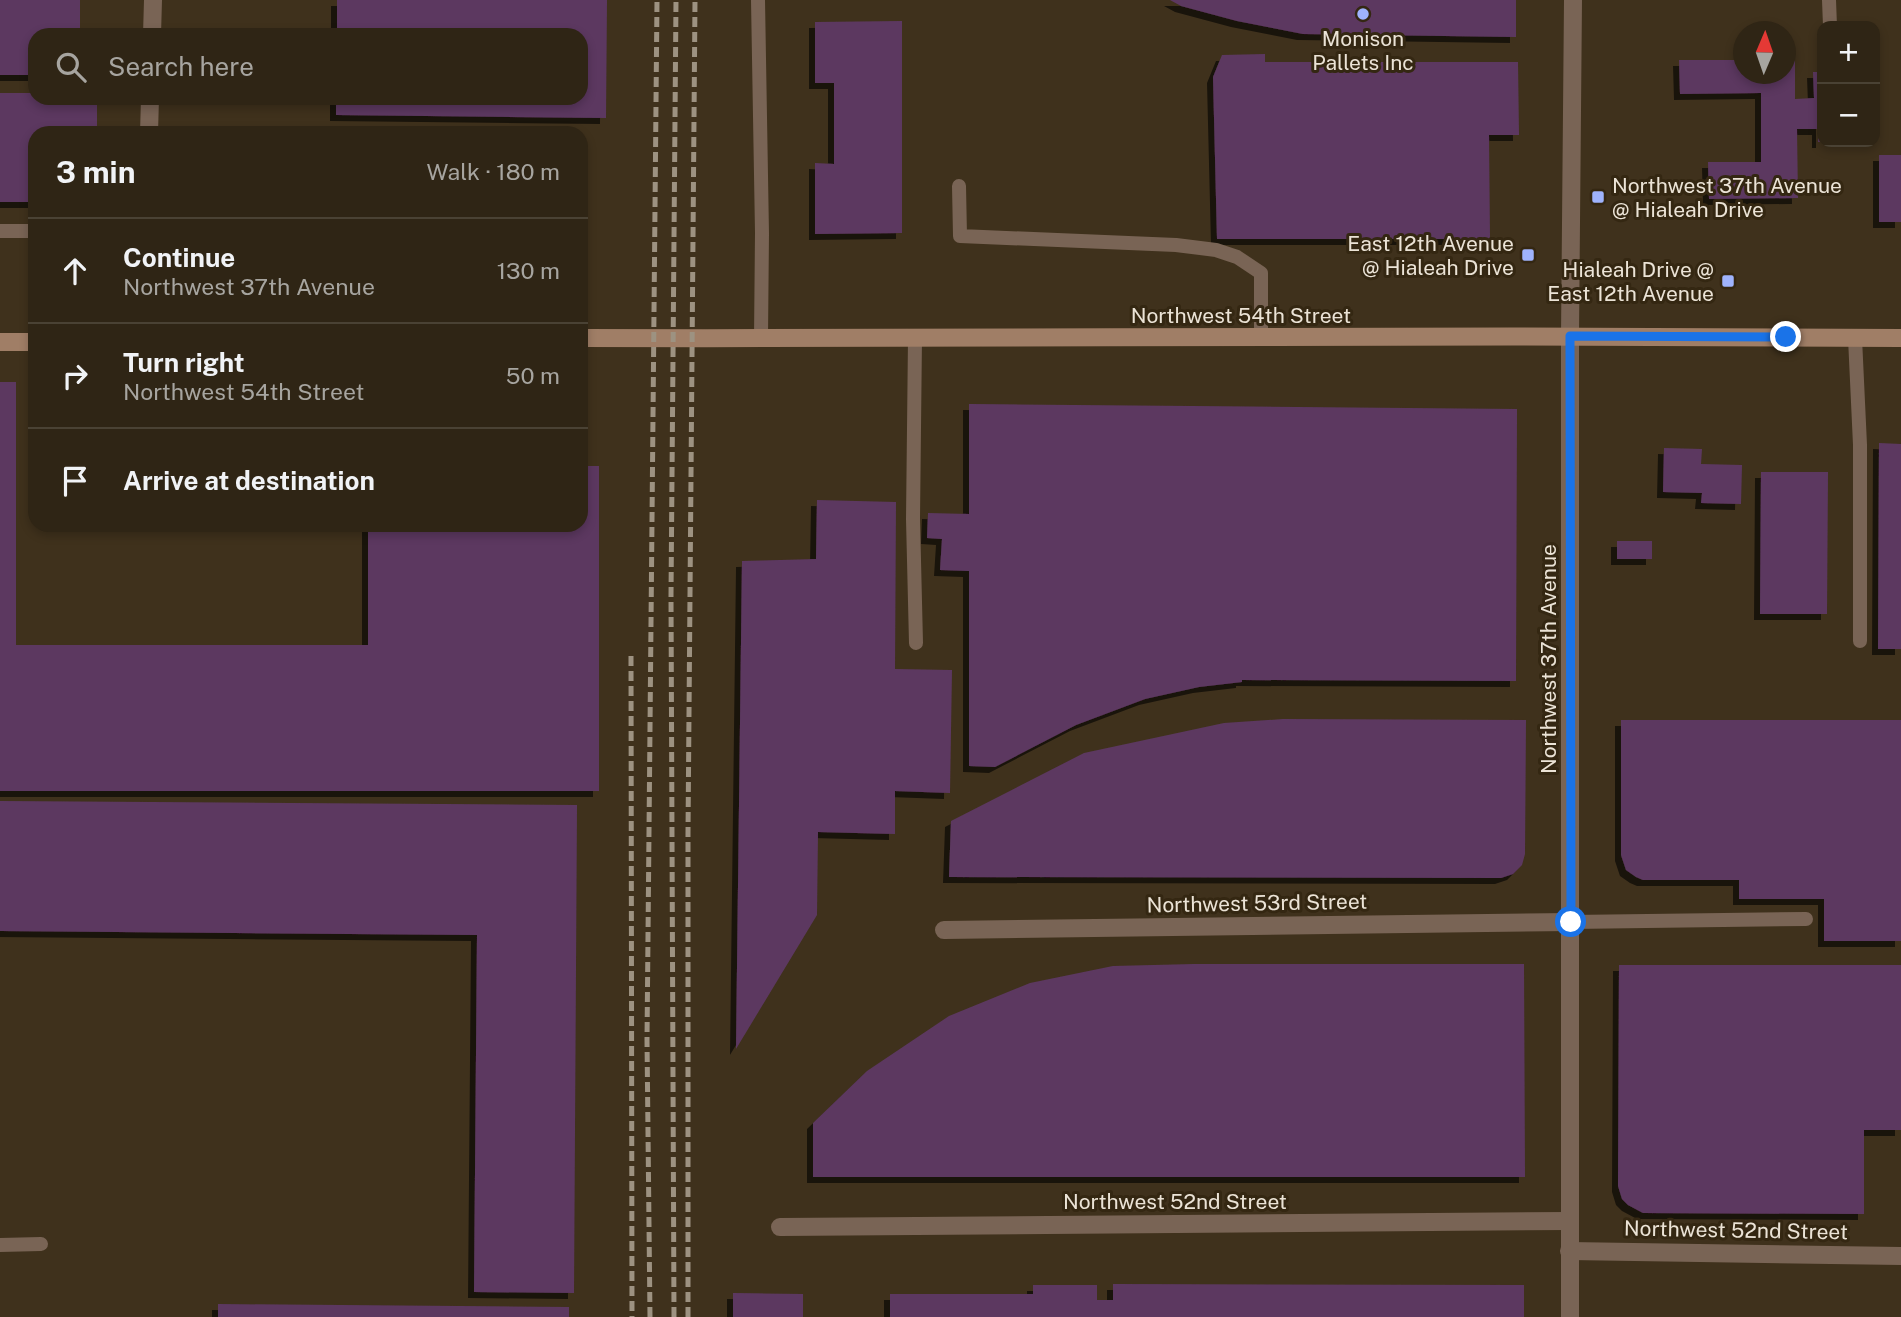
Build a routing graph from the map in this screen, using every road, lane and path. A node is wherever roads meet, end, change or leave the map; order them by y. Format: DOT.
graph roads {
  1 [pos="153,0"];
  2 [pos="758,0"];
  3 [pos="1573,0"];
  4 [pos="1829,0"];
  5 [pos="1830,21"];
  6 [pos="152,28"];
  7 [pos="150,105"];
  8 [pos="149,126"];
  9 [pos="959,186"];
  10 [pos="0,231"];
  11 [pos="28,231"];
  12 [pos="1570,336"];
  13 [pos="588,338"];
  14 [pos="761,338"];
  15 [pos="915,338"];
  16 [pos="1261,338"];
  17 [pos="1855,338"];
  18 [pos="1901,338"];
  19 [pos="0,342"];
  20 [pos="28,342"];
  21 [pos="1860,641"];
  22 [pos="916,643"];
  23 [pos="1806,919"];
  24 [pos="1571,922"];
  25 [pos="944,930"];
  26 [pos="1569,1221"];
  27 [pos="780,1227"];
  28 [pos="41,1244"];
  29 [pos="0,1245"];
  30 [pos="1569,1251"];
  31 [pos="1901,1256"];
  32 [pos="1570,1317"];
  1 -- 6 [label="street"];
  2 -- 14 [label="lane"];
  3 -- 12 [label="street, Northwest 37th Avenue"];
  4 -- 5 [label="lane"];
  7 -- 8 [label="street"];
  9 -- 16 [label="lane"];
  10 -- 11 [label="lane"];
  12 -- 16 [label="main road, Northwest 54th Street"];
  12 -- 17 [label="main road, Northwest 54th Street"];
  12 -- 24 [label="street, Northwest 37th Avenue"];
  13 -- 14 [label="main road, Northwest 54th Street"];
  14 -- 15 [label="main road, Northwest 54th Street"];
  15 -- 16 [label="main road, Northwest 54th Street"];
  15 -- 22 [label="lane"];
  17 -- 18 [label="main road, Northwest 54th Street"];
  17 -- 21 [label="lane"];
  19 -- 20 [label="main road"];
  23 -- 24 [label="lane"];
  24 -- 25 [label="street, Northwest 53rd Street"];
  24 -- 26 [label="street, Northwest 37th Avenue"];
  26 -- 27 [label="street, Northwest 52nd Street"];
  26 -- 30 [label="street, Northwest 37th Avenue"];
  28 -- 29 [label="lane"];
  30 -- 31 [label="street, Northwest 52nd Street"];
  30 -- 32 [label="street, Northwest 37th Avenue"];
}
